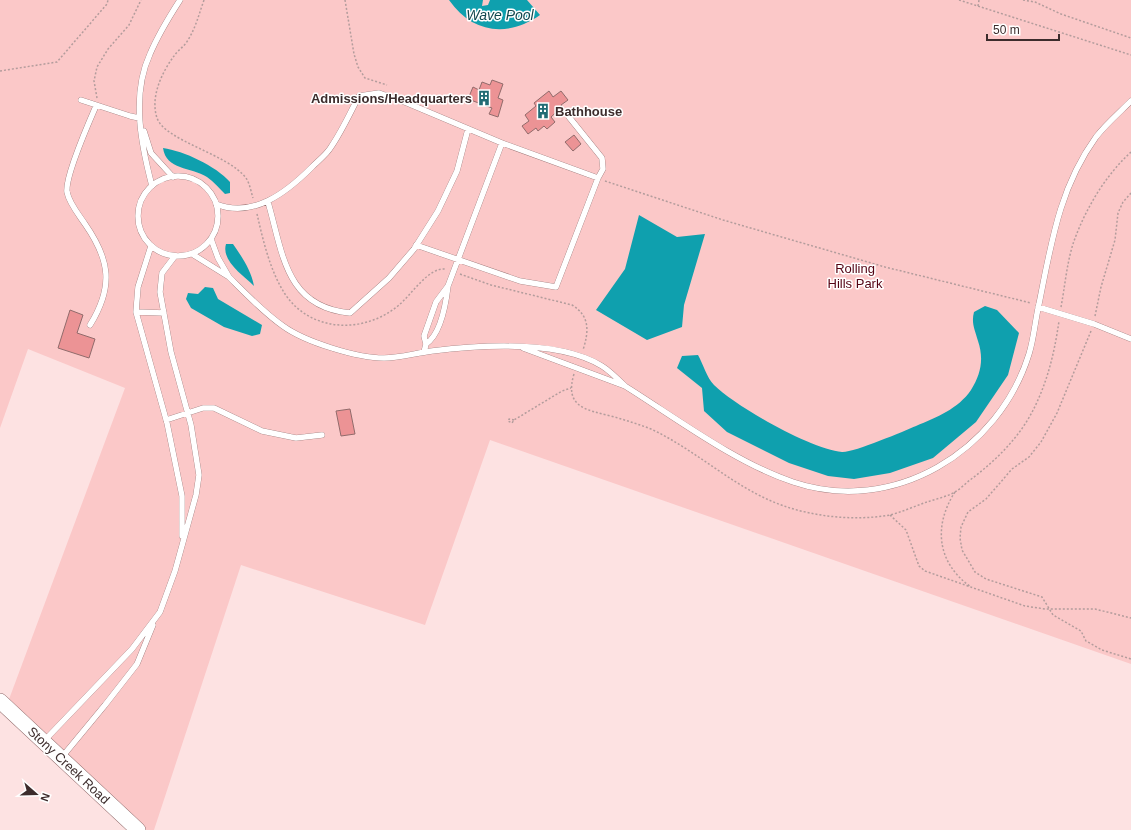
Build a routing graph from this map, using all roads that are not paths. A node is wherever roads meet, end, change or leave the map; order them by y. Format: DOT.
graph roads {
  1 [pos="180,0"];
  2 [pos="81,100"];
  3 [pos="1131,101"];
  4 [pos="1131,105"];
  5 [pos="96,106"];
  6 [pos="1120,112"];
  7 [pos="568,117"];
  8 [pos="139,118"];
  9 [pos="468,129"];
  10 [pos="502,143"];
  11 [pos="173,177"];
  12 [pos="598,178"];
  13 [pos="152,186"];
  14 [pos="268,202"];
  15 [pos="216,204"];
  16 [pos="211,239"];
  17 [pos="151,246"];
  18 [pos="416,246"];
  19 [pos="192,254"];
  20 [pos="175,256"];
  21 [pos="458,260"];
  22 [pos="229,277"];
  23 [pos="448,286"];
  24 [pos="1038,307"];
  25 [pos="136,312"];
  26 [pos="164,313"];
  27 [pos="90,325"];
  28 [pos="1131,338"];
  29 [pos="426,344"];
  30 [pos="523,348"];
  31 [pos="424,352"];
  32 [pos="625,386"];
  33 [pos="187,413"];
  34 [pos="166,420"];
  35 [pos="322,435"];
  36 [pos="182,542"];
  37 [pos="154,621"];
  38 [pos="0,702"];
  39 [pos="44,741"];
  40 [pos="62,757"];
  41 [pos="138,830"];
  1 -- 8 [label="lane"];
  2 -- 5 [label="lane"];
  3 -- 6 [label="lane"];
  4 -- 6 [label="lane"];
  5 -- 8 [label="lane"];
  5 -- 27 [label="lane"];
  6 -- 24 [label="lane"];
  7 -- 12 [label="lane"];
  8 -- 11 [label="lane"];
  8 -- 13 [label="lane"];
  9 -- 10 [label="lane"];
  9 -- 14 [label="lane"];
  9 -- 18 [label="lane"];
  10 -- 12 [label="lane"];
  10 -- 21 [label="lane"];
  11 -- 13 [label="lane"];
  11 -- 15 [label="lane"];
  12 -- 21 [label="lane"];
  13 -- 17 [label="lane"];
  14 -- 15 [label="lane"];
  14 -- 18 [label="lane"];
  15 -- 16 [label="lane"];
  16 -- 19 [label="lane"];
  16 -- 22 [label="lane"];
  17 -- 20 [label="lane"];
  17 -- 25 [label="lane"];
  18 -- 21 [label="lane"];
  19 -- 20 [label="lane"];
  19 -- 22 [label="lane"];
  20 -- 26 [label="lane"];
  21 -- 23 [label="lane"];
  22 -- 31 [label="lane"];
  23 -- 29 [label="lane"];
  23 -- 29 [label="lane"];
  24 -- 28 [label="lane"];
  24 -- 32 [label="lane"];
  25 -- 26 [label="lane"];
  25 -- 34 [label="lane"];
  26 -- 33 [label="lane"];
  29 -- 31 [label="lane"];
  30 -- 31 [label="lane"];
  30 -- 32 [label="lane"];
  30 -- 32 [label="lane"];
  33 -- 34 [label="lane"];
  33 -- 35 [label="lane"];
  33 -- 36 [label="lane"];
  34 -- 36 [label="lane"];
  36 -- 37 [label="lane"];
  37 -- 39 [label="lane"];
  37 -- 40 [label="lane"];
  38 -- 39 [label="main road, Stony Creek Road"];
  39 -- 40 [label="main road, Stony Creek Road"];
  40 -- 41 [label="main road, Stony Creek Road"];
}
